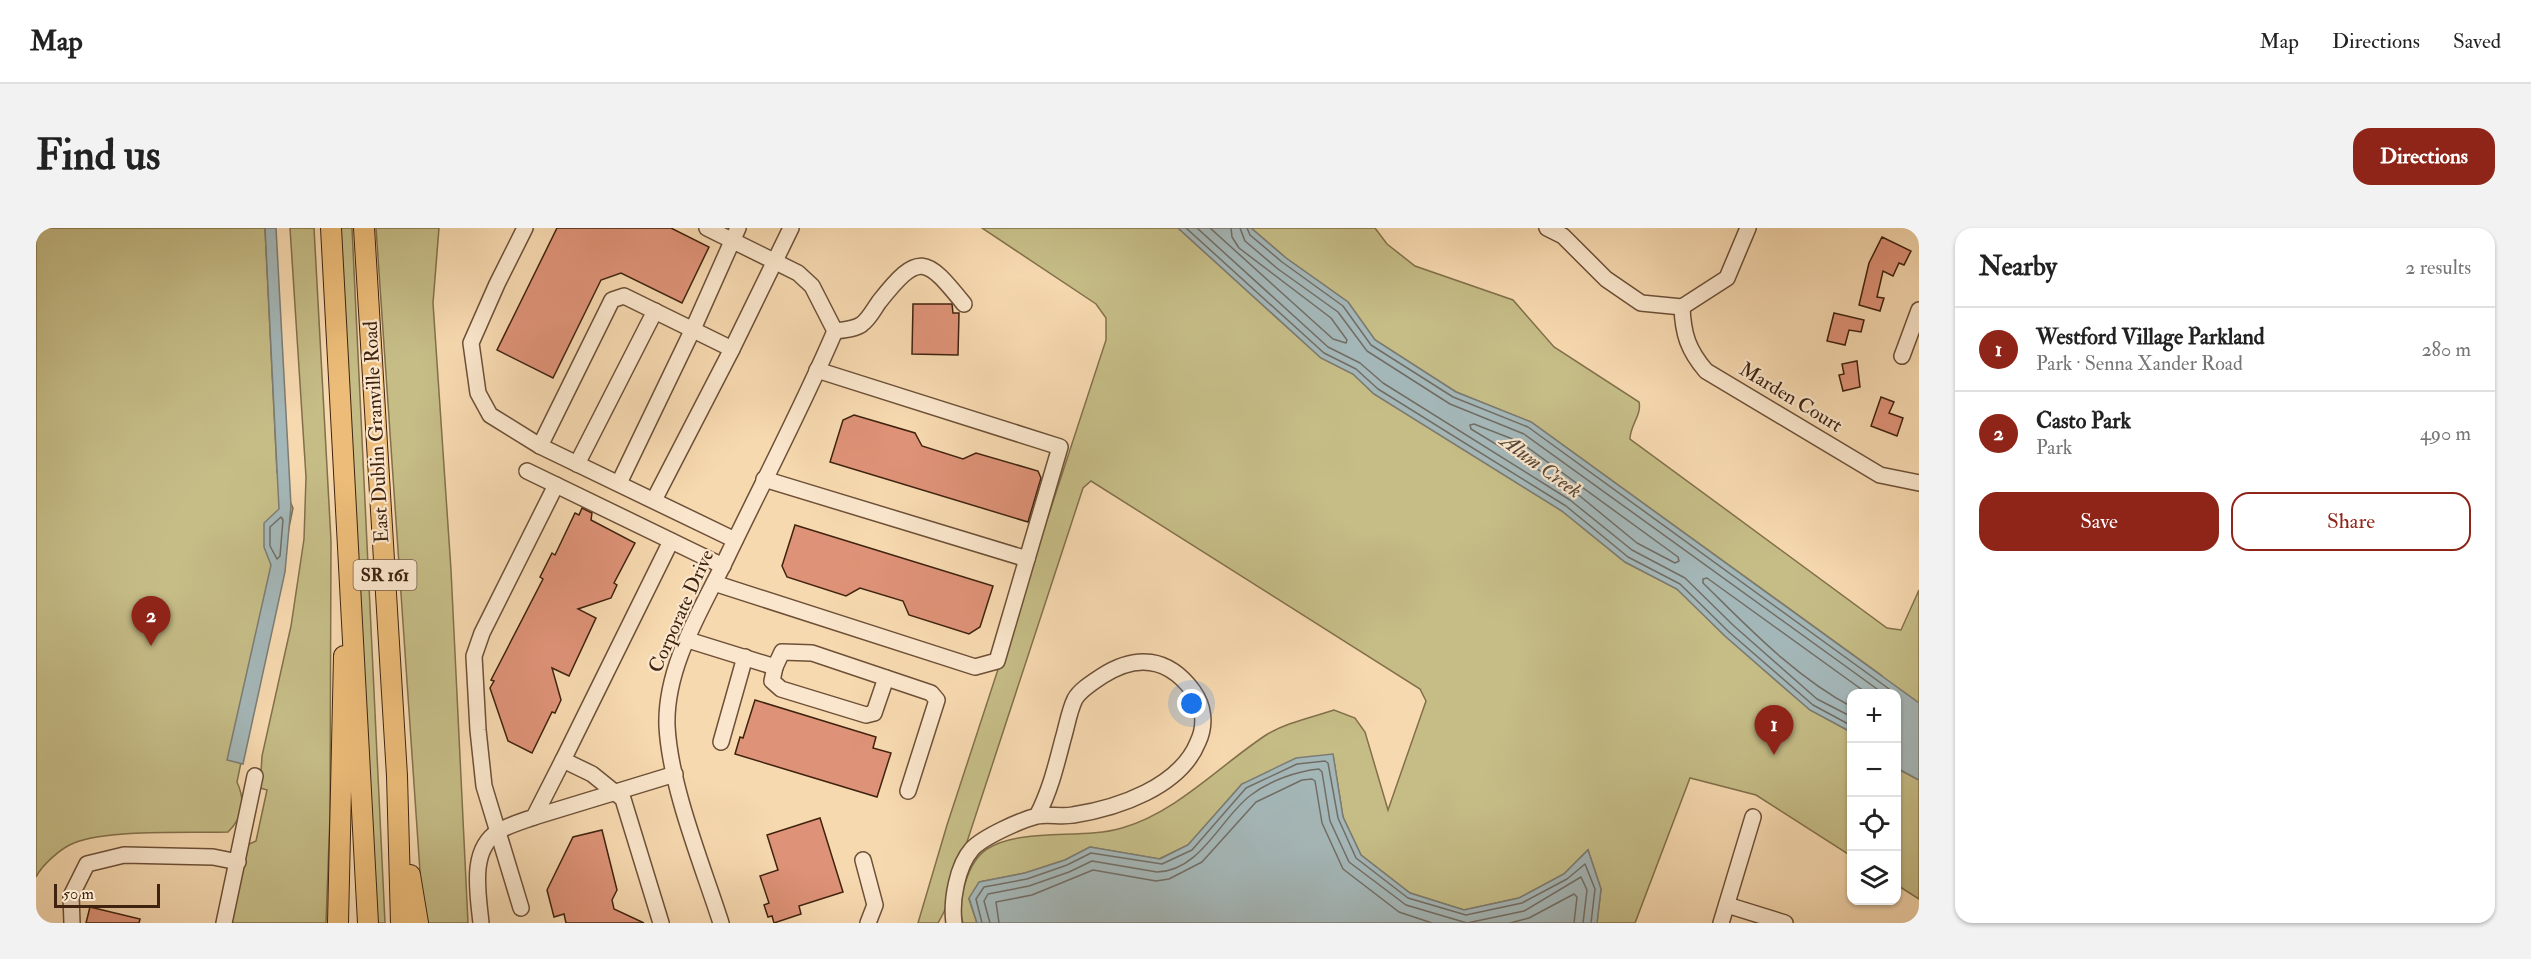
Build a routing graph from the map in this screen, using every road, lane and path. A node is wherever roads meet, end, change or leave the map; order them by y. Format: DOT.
graph roads {
  1 [pos="331,228"];
  2 [pos="364,228"];
  3 [pos="525,228"];
  4 [pos="707,228"];
  5 [pos="791,228"];
  6 [pos="1547,228"];
  7 [pos="1748,228"];
  8 [pos="735,234"];
  9 [pos="774,262"];
  10 [pos="964,304"];
  11 [pos="1682,307"];
  12 [pos="1919,310"];
  13 [pos="655,311"];
  14 [pos="693,329"];
  15 [pos="835,331"];
  16 [pos="732,349"];
  17 [pos="1902,356"];
  18 [pos="817,370"];
  19 [pos="540,446"];
  20 [pos="577,464"];
  21 [pos="527,471"];
  22 [pos="764,479"];
  23 [pos="619,483"];
  24 [pos="1919,483"];
  25 [pos="556,485"];
  26 [pos="346,488"];
  27 [pos="654,500"];
  28 [pos="735,540"];
  29 [pos="671,541"];
  30 [pos="1027,559"];
  31 [pos="723,566"];
  32 [pos="714,583"];
  33 [pos="688,640"];
  34 [pos="746,657"];
  35 [pos="775,667"];
  36 [pos="886,678"];
  37 [pos="721,742"];
  38 [pos="563,760"];
  39 [pos="675,774"];
  40 [pos="255,776"];
  41 [pos="397,777"];
  42 [pos="616,791"];
  43 [pos="908,791"];
  44 [pos="1037,816"];
  45 [pos="534,817"];
  46 [pos="1753,817"];
  47 [pos="499,831"];
  48 [pos="863,860"];
  49 [pos="238,862"];
  50 [pos="1727,904"];
  51 [pos="521,908"];
  52 [pos="72,923"];
  53 [pos="224,923"];
  54 [pos="338,923"];
  55 [pos="368,923"];
  56 [pos="400,923"];
  57 [pos="418,923"];
  58 [pos="481,923"];
  59 [pos="662,923"];
  60 [pos="721,923"];
  61 [pos="868,923"];
  62 [pos="954,923"];
  63 [pos="1721,923"];
  64 [pos="1785,923"];
  1 -- 26 [label="main road, East Dublin Granville Road / SR 161"];
  2 -- 41 [label="main road, East Dublin Granville Road / SR 161"];
  3 -- 19 [label="street"];
  4 -- 8 [label="street"];
  5 -- 9 [label="street"];
  6 -- 11 [label="street"];
  7 -- 11 [label="street"];
  8 -- 9 [label="street"];
  8 -- 14 [label="street"];
  9 -- 15 [label="street"];
  9 -- 16 [label="street"];
  10 -- 15 [label="street"];
  11 -- 24 [label="street, Marden Court"];
  12 -- 17 [label="street"];
  13 -- 14 [label="street"];
  13 -- 19 [label="street"];
  13 -- 20 [label="street"];
  14 -- 16 [label="street"];
  14 -- 23 [label="street"];
  15 -- 18 [label="street, Corporate Drive"];
  16 -- 27 [label="street"];
  18 -- 22 [label="street, Corporate Drive"];
  18 -- 30 [label="street"];
  19 -- 20 [label="street"];
  20 -- 23 [label="street"];
  21 -- 25 [label="street"];
  22 -- 28 [label="street, Corporate Drive"];
  22 -- 30 [label="street"];
  23 -- 27 [label="street"];
  25 -- 29 [label="street"];
  25 -- 47 [label="street"];
  26 -- 54 [label="main road"];
  26 -- 55 [label="main road, East Dublin Granville Road / SR 161"];
  27 -- 28 [label="street"];
  28 -- 31 [label="street, Corporate Drive"];
  29 -- 31 [label="street"];
  29 -- 38 [label="street"];
  30 -- 32 [label="street"];
  31 -- 32 [label="street, Corporate Drive"];
  32 -- 33 [label="street, Corporate Drive"];
  33 -- 34 [label="street"];
  33 -- 39 [label="street, Corporate Drive"];
  34 -- 35 [label="street"];
  34 -- 37 [label="street"];
  35 -- 36 [label="street"];
  35 -- 36 [label="street"];
  36 -- 43 [label="street"];
  38 -- 42 [label="street"];
  38 -- 45 [label="street"];
  39 -- 42 [label="street"];
  39 -- 60 [label="street, Corporate Drive"];
  40 -- 49 [label="street"];
  41 -- 56 [label="main road, East Dublin Granville Road / SR 161"];
  41 -- 57 [label="main road"];
  42 -- 45 [label="street"];
  42 -- 59 [label="street"];
  44 -- 44 [label="street"];
  44 -- 62 [label="street"];
  45 -- 47 [label="street"];
  46 -- 50 [label="street"];
  47 -- 51 [label="street"];
  47 -- 58 [label="street"];
  48 -- 61 [label="street"];
  49 -- 52 [label="street"];
  49 -- 53 [label="street"];
  50 -- 63 [label="street"];
  50 -- 64 [label="street"];
}
